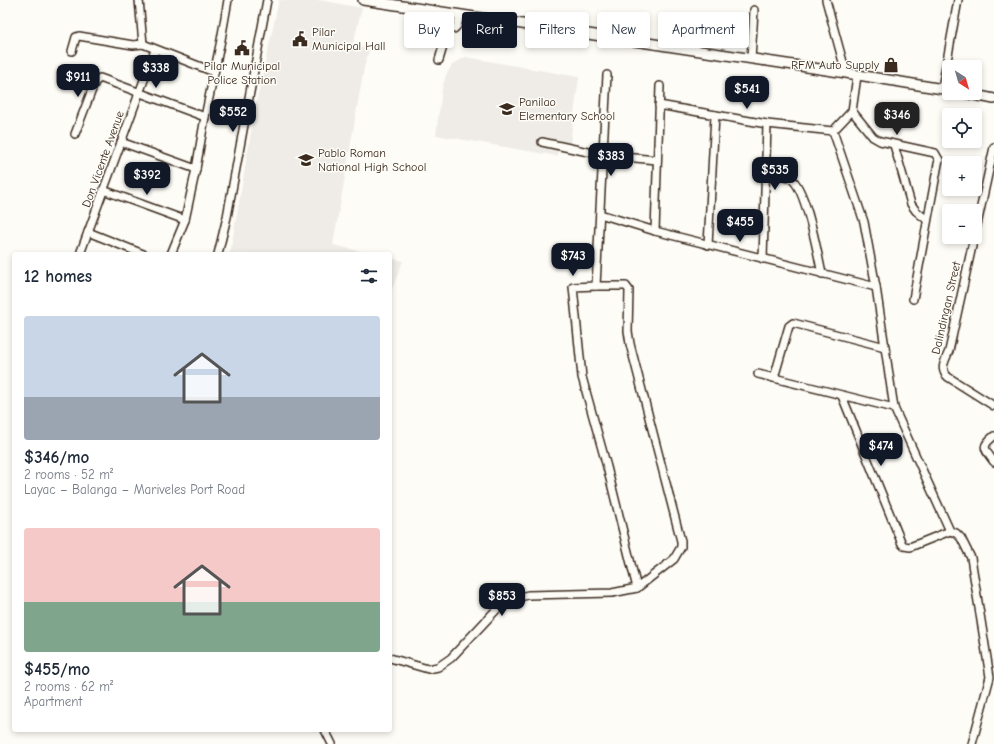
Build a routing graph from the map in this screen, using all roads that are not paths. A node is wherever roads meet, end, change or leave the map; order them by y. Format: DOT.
graph roads {
  1 [pos="139,0"];
  2 [pos="228,0"];
  3 [pos="267,0"];
  4 [pos="365,0"];
  5 [pos="826,0"];
  6 [pos="958,0"];
  7 [pos="754,10"];
  8 [pos="460,15"];
  9 [pos="142,44"];
  10 [pos="155,50"];
  11 [pos="72,51"];
  12 [pos="752,59"];
  13 [pos="439,60"];
  14 [pos="949,60"];
  15 [pos="214,72"];
  16 [pos="846,73"];
  17 [pos="607,75"];
  18 [pos="858,76"];
  19 [pos="660,86"];
  20 [pos="942,89"];
  21 [pos="139,93"];
  22 [pos="982,97"];
  23 [pos="994,99"];
  24 [pos="659,105"];
  25 [pos="852,111"];
  26 [pos="715,114"];
  27 [pos="205,117"];
  28 [pos="767,124"];
  29 [pos="833,131"];
  30 [pos="75,134"];
  31 [pos="121,142"];
  32 [pos="542,142"];
  33 [pos="894,145"];
  34 [pos="994,147"];
  35 [pos="602,155"];
  36 [pos="657,160"];
  37 [pos="196,169"];
  38 [pos="766,173"];
  39 [pos="103,190"];
  40 [pos="982,204"];
  41 [pos="600,214"];
  42 [pos="185,220"];
  43 [pos="927,220"];
  44 [pos="655,231"];
  45 [pos="88,232"];
  46 [pos="973,244"];
  47 [pos="708,245"];
  48 [pos="81,252"];
  49 [pos="137,252"];
  50 [pos="172,252"];
  51 [pos="218,252"];
  52 [pos="763,259"];
  53 [pos="822,274"];
  54 [pos="596,286"];
  55 [pos="876,287"];
  56 [pos="913,299"];
  57 [pos="885,347"];
  58 [pos="758,374"];
  59 [pos="774,378"];
  60 [pos="842,396"];
  61 [pos="994,406"];
  62 [pos="894,408"];
  63 [pos="994,436"];
  64 [pos="994,462"];
  65 [pos="950,531"];
  66 [pos="637,588"];
  67 [pos="392,659"];
  68 [pos="326,732"];
  69 [pos="332,744"];
  70 [pos="972,744"];
  1 -- 9 [label="street"];
  2 -- 15 [label="street"];
  3 -- 51 [label="street"];
  4 -- 8 [label="main road"];
  5 -- 16 [label="street"];
  6 -- 14 [label="street"];
  7 -- 12 [label="street"];
  8 -- 12 [label="main road"];
  8 -- 13 [label="street"];
  9 -- 10 [label="street"];
  9 -- 11 [label="street"];
  10 -- 15 [label="street"];
  10 -- 21 [label="street, Don Vicente Avenue"];
  12 -- 16 [label="main road"];
  15 -- 27 [label="street"];
  16 -- 18 [label="main road"];
  17 -- 35 [label="street"];
  18 -- 20 [label="main road"];
  18 -- 25 [label="street"];
  19 -- 24 [label="street"];
  21 -- 27 [label="street"];
  21 -- 30 [label="street"];
  21 -- 31 [label="street, Don Vicente Avenue"];
  22 -- 23 [label="main road"];
  24 -- 26 [label="street"];
  24 -- 36 [label="street"];
  25 -- 29 [label="street"];
  25 -- 33 [label="street"];
  26 -- 28 [label="street"];
  26 -- 47 [label="street"];
  27 -- 37 [label="street"];
  28 -- 29 [label="street"];
  28 -- 38 [label="street"];
  29 -- 55 [label="street"];
  31 -- 37 [label="street"];
  31 -- 39 [label="street, Don Vicente Avenue"];
  32 -- 35 [label="street"];
  33 -- 43 [label="street"];
  33 -- 43 [label="street"];
  34 -- 40 [label="street, Dalindingan Street"];
  35 -- 36 [label="street"];
  35 -- 41 [label="street"];
  36 -- 44 [label="street"];
  37 -- 42 [label="street"];
  38 -- 52 [label="street"];
  38 -- 53 [label="street"];
  39 -- 42 [label="street"];
  39 -- 45 [label="street, Don Vicente Avenue"];
  41 -- 44 [label="street"];
  41 -- 54 [label="street"];
  42 -- 50 [label="street"];
  43 -- 56 [label="street"];
  44 -- 47 [label="street"];
  45 -- 48 [label="street, Don Vicente Avenue"];
  45 -- 49 [label="street"];
  46 -- 61 [label="street, Dalindingan Street"];
  47 -- 52 [label="street"];
  52 -- 53 [label="street"];
  53 -- 55 [label="street"];
  54 -- 66 [label="street"];
  54 -- 66 [label="street"];
  55 -- 57 [label="street"];
  57 -- 59 [label="street"];
  57 -- 62 [label="street"];
  58 -- 59 [label="street"];
  59 -- 60 [label="street"];
  60 -- 62 [label="street"];
  60 -- 65 [label="street"];
  62 -- 65 [label="street"];
  63 -- 64 [label="street"];
  65 -- 70 [label="street"];
  66 -- 67 [label="street"];
  68 -- 69 [label="street"];
}
